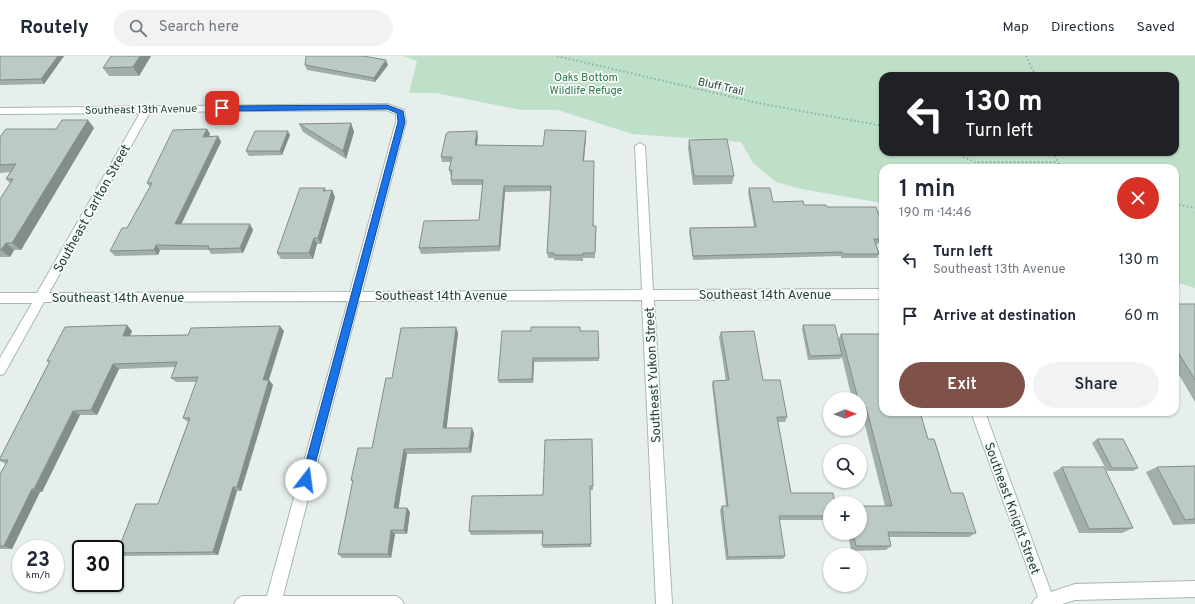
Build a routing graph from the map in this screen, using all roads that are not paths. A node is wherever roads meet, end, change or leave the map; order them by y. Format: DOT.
graph roads {
  1 [pos="147,109"];
  2 [pos="0,111"];
  3 [pos="640,146"];
  4 [pos="879,294"];
  5 [pos="647,295"];
  6 [pos="355,296"];
  7 [pos="0,298"];
  8 [pos="41,298"];
  9 [pos="0,370"];
  10 [pos="979,416"];
  11 [pos="1195,588"];
  12 [pos="1045,603"];
  13 [pos="242,604"];
  14 [pos="273,604"];
  15 [pos="396,604"];
  16 [pos="664,604"];
  1 -- 2 [label="street, Southeast 13th Avenue"];
  1 -- 6 [label="street, Southeast 13th Avenue"];
  1 -- 8 [label="street, Southeast Carlton Street"];
  3 -- 5 [label="street, Southeast Yukon Street"];
  4 -- 5 [label="street, Southeast 14th Avenue"];
  5 -- 6 [label="street, Southeast 14th Avenue"];
  5 -- 16 [label="street, Southeast Yukon Street"];
  6 -- 8 [label="street, Southeast 14th Avenue"];
  6 -- 14 [label="street"];
  7 -- 8 [label="street, Southeast 14th Avenue"];
  8 -- 9 [label="street, Southeast Carlton Street"];
  10 -- 12 [label="street, Southeast Knight Street"];
  11 -- 12 [label="street"];
  13 -- 14 [label="street"];
  14 -- 15 [label="street"];
}
